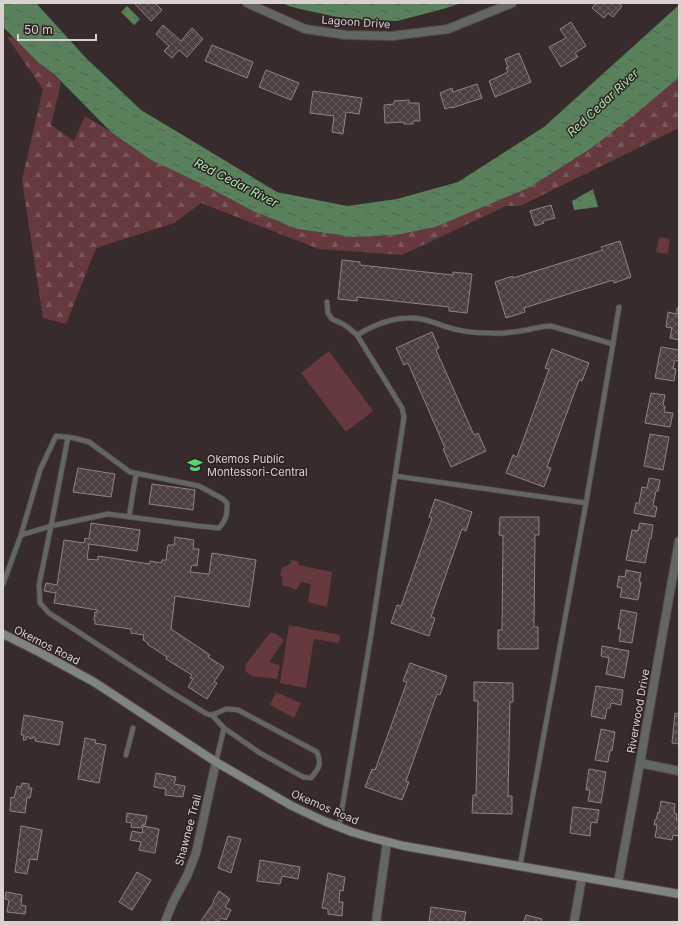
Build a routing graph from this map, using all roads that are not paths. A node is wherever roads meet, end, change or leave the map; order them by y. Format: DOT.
graph roads {
  1 [pos="247,3"];
  2 [pos="512,3"];
  3 [pos="327,302"];
  4 [pos="619,307"];
  5 [pos="356,335"];
  6 [pos="614,344"];
  7 [pos="68,437"];
  8 [pos="136,474"];
  9 [pos="395,476"];
  10 [pos="586,503"];
  11 [pos="129,517"];
  12 [pos="51,526"];
  13 [pos="21,535"];
  14 [pos="679,541"];
  15 [pos="3,584"];
  16 [pos="3,634"];
  17 [pos="212,715"];
  18 [pos="133,728"];
  19 [pos="224,728"];
  20 [pos="126,755"];
  21 [pos="216,762"];
  22 [pos="640,763"];
  23 [pos="679,771"];
  24 [pos="339,827"];
  25 [pos="387,842"];
  26 [pos="520,866"];
  27 [pos="582,877"];
  28 [pos="618,883"];
  29 [pos="679,894"];
  30 [pos="165,922"];
  31 [pos="376,922"];
  32 [pos="574,922"];
  1 -- 2 [label="street, Lagoon Drive"];
  3 -- 5 [label="lane"];
  4 -- 6 [label="lane"];
  5 -- 6 [label="lane"];
  5 -- 9 [label="lane"];
  6 -- 10 [label="lane"];
  7 -- 8 [label="lane"];
  7 -- 12 [label="lane"];
  7 -- 13 [label="lane"];
  8 -- 11 [label="lane"];
  8 -- 11 [label="lane"];
  9 -- 10 [label="lane"];
  9 -- 24 [label="lane"];
  10 -- 26 [label="lane"];
  11 -- 12 [label="lane"];
  12 -- 13 [label="lane"];
  12 -- 17 [label="lane"];
  13 -- 15 [label="lane"];
  14 -- 22 [label="street, Riverwood Drive"];
  16 -- 21 [label="main road, Okemos Road"];
  17 -- 19 [label="lane"];
  17 -- 19 [label="lane"];
  18 -- 20 [label="lane"];
  19 -- 21 [label="lane"];
  21 -- 24 [label="main road, Okemos Road"];
  21 -- 30 [label="street, Shawnee Trail"];
  22 -- 23 [label="street"];
  22 -- 28 [label="street, Riverwood Drive"];
  24 -- 25 [label="main road, Okemos Road"];
  25 -- 26 [label="main road, Okemos Road"];
  25 -- 31 [label="street"];
  26 -- 27 [label="main road, Okemos Road"];
  27 -- 28 [label="main road, Okemos Road"];
  27 -- 32 [label="street"];
  28 -- 29 [label="main road, Okemos Road"];
}
